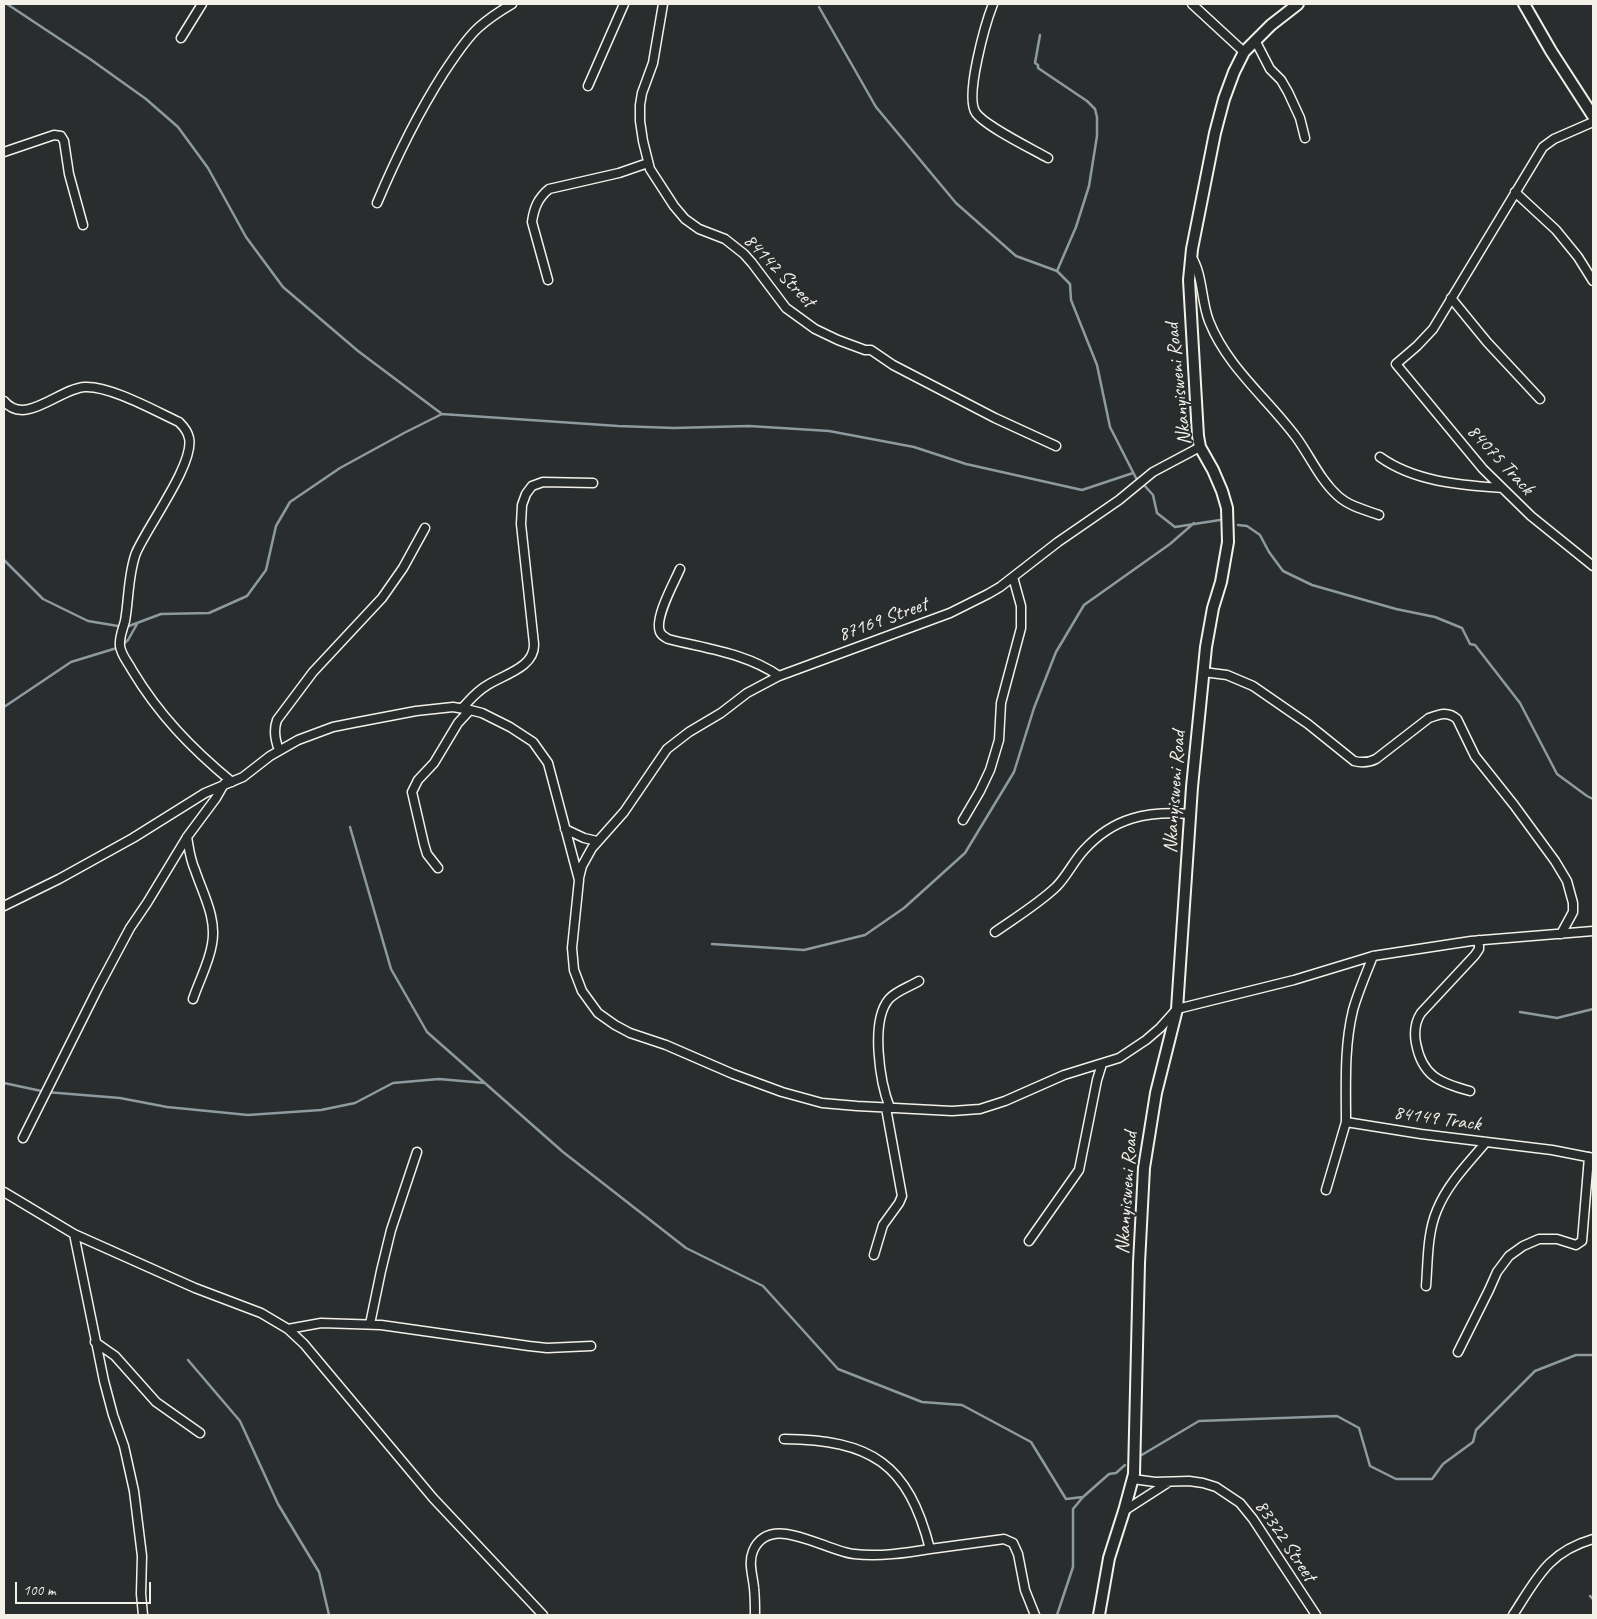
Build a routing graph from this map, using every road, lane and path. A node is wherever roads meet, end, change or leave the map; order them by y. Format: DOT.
graph roads {
  1 [pos="202,4"];
  2 [pos="512,4"];
  3 [pos="624,4"];
  4 [pos="664,4"];
  5 [pos="993,4"];
  6 [pos="1192,4"];
  7 [pos="1298,4"];
  8 [pos="1524,4"];
  9 [pos="181,38"];
  10 [pos="1255,40"];
  11 [pos="1244,52"];
  12 [pos="588,86"];
  13 [pos="1593,116"];
  14 [pos="1593,122"];
  15 [pos="1305,138"];
  16 [pos="4,152"];
  17 [pos="1048,158"];
  18 [pos="648,163"];
  19 [pos="1515,192"];
  20 [pos="377,203"];
  21 [pos="83,225"];
  22 [pos="1191,256"];
  23 [pos="548,280"];
  24 [pos="1593,281"];
  25 [pos="1451,298"];
  26 [pos="1540,399"];
  27 [pos="4,401"];
  28 [pos="1056,446"];
  29 [pos="1200,447"];
  30 [pos="1380,457"];
  31 [pos="594,483"];
  32 [pos="1502,488"];
  33 [pos="1379,515"];
  34 [pos="425,528"];
  35 [pos="1593,566"];
  36 [pos="680,569"];
  37 [pos="1013,577"];
  38 [pos="1203,672"];
  39 [pos="780,676"];
  40 [pos="466,709"];
  41 [pos="279,750"];
  42 [pos="228,783"];
  43 [pos="1190,814"];
  44 [pos="963,820"];
  45 [pos="565,829"];
  46 [pos="187,836"];
  47 [pos="597,841"];
  48 [pos="438,868"];
  49 [pos="579,880"];
  50 [pos="4,906"];
  51 [pos="1593,931"];
  52 [pos="995,932"];
  53 [pos="1561,934"];
  54 [pos="1479,940"];
  55 [pos="1373,956"];
  56 [pos="919,981"];
  57 [pos="192,999"];
  58 [pos="1177,1008"];
  59 [pos="1102,1064"];
  60 [pos="1470,1091"];
  61 [pos="888,1108"];
  62 [pos="1346,1122"];
  63 [pos="24,1138"];
  64 [pos="1486,1142"];
  65 [pos="417,1152"];
  66 [pos="1591,1157"];
  67 [pos="1326,1190"];
  68 [pos="4,1192"];
  69 [pos="74,1234"];
  70 [pos="1029,1241"];
  71 [pos="874,1255"];
  72 [pos="1426,1286"];
  73 [pos="370,1324"];
  74 [pos="288,1329"];
  75 [pos="95,1342"];
  76 [pos="591,1346"];
  77 [pos="1458,1352"];
  78 [pos="200,1433"];
  79 [pos="784,1439"];
  80 [pos="1133,1480"];
  81 [pos="1170,1481"];
  82 [pos="1124,1511"];
  83 [pos="1593,1539"];
  84 [pos="930,1549"];
  85 [pos="143,1615"];
  86 [pos="543,1615"];
  87 [pos="755,1615"];
  88 [pos="1035,1615"];
  89 [pos="1099,1615"];
  90 [pos="1316,1615"];
  91 [pos="1513,1615"];
  1 -- 9 [label="street"];
  2 -- 20 [label="street"];
  3 -- 12 [label="street"];
  4 -- 18 [label="street, 84142 Street"];
  5 -- 17 [label="street"];
  6 -- 11 [label="street"];
  7 -- 10 [label="street, Nkanyisweni Road"];
  8 -- 13 [label="street"];
  10 -- 11 [label="street, Nkanyisweni Road"];
  10 -- 15 [label="street"];
  11 -- 22 [label="street, Nkanyisweni Road"];
  14 -- 19 [label="street"];
  16 -- 21 [label="street"];
  18 -- 23 [label="street"];
  18 -- 28 [label="street, 84142 Street"];
  19 -- 24 [label="street"];
  19 -- 25 [label="street"];
  22 -- 29 [label="street, Nkanyisweni Road"];
  22 -- 33 [label="street"];
  25 -- 26 [label="street"];
  25 -- 32 [label="street, 84075 Track"];
  27 -- 42 [label="street"];
  29 -- 37 [label="street, 87169 Street"];
  29 -- 38 [label="street, Nkanyisweni Road"];
  30 -- 32 [label="street"];
  31 -- 40 [label="street"];
  32 -- 35 [label="street, 84075 Track"];
  34 -- 41 [label="street"];
  36 -- 39 [label="street"];
  37 -- 39 [label="street, 87169 Street"];
  37 -- 44 [label="street"];
  38 -- 43 [label="street, Nkanyisweni Road"];
  38 -- 53 [label="street"];
  39 -- 47 [label="street, 87169 Street"];
  40 -- 41 [label="street"];
  40 -- 45 [label="street"];
  40 -- 48 [label="street"];
  41 -- 42 [label="street"];
  42 -- 46 [label="street"];
  42 -- 50 [label="street"];
  43 -- 52 [label="street"];
  43 -- 58 [label="street, Nkanyisweni Road"];
  45 -- 47 [label="street"];
  45 -- 49 [label="street"];
  46 -- 57 [label="street"];
  46 -- 63 [label="street"];
  47 -- 49 [label="street, 87169 Street"];
  49 -- 61 [label="street"];
  51 -- 53 [label="street"];
  53 -- 54 [label="street"];
  54 -- 55 [label="street"];
  54 -- 60 [label="street"];
  55 -- 58 [label="street"];
  55 -- 62 [label="street"];
  56 -- 61 [label="street"];
  58 -- 59 [label="street"];
  58 -- 80 [label="street, Nkanyisweni Road"];
  59 -- 61 [label="street"];
  59 -- 70 [label="street"];
  61 -- 71 [label="street"];
  62 -- 64 [label="street, 84149 Track"];
  62 -- 67 [label="street"];
  64 -- 66 [label="street, 84149 Track"];
  64 -- 72 [label="street"];
  65 -- 73 [label="street"];
  66 -- 77 [label="street"];
  68 -- 69 [label="street"];
  69 -- 74 [label="street"];
  69 -- 75 [label="street"];
  73 -- 74 [label="street"];
  73 -- 76 [label="street"];
  74 -- 86 [label="street"];
  75 -- 78 [label="street"];
  75 -- 85 [label="street"];
  79 -- 84 [label="street"];
  80 -- 81 [label="street, 83322 Street"];
  80 -- 82 [label="street, Nkanyisweni Road"];
  81 -- 82 [label="street"];
  81 -- 90 [label="street, 83322 Street"];
  82 -- 89 [label="street, Nkanyisweni Road"];
  83 -- 91 [label="street"];
  84 -- 87 [label="street"];
  84 -- 88 [label="street"];
}
